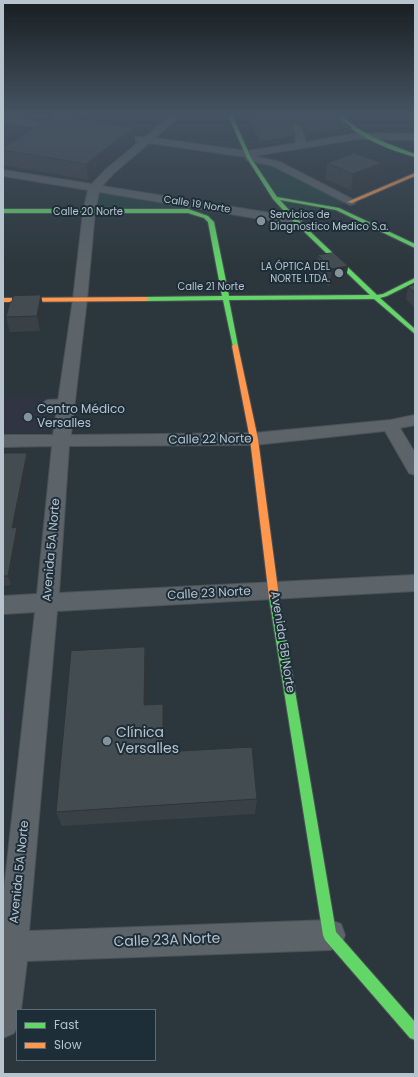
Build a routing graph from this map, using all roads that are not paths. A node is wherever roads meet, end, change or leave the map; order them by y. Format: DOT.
graph roads {
  1 [pos="117,165"];
  2 [pos="254,165"];
  3 [pos="278,165"];
  4 [pos="3,173"];
  5 [pos="415,174"];
  6 [pos="94,188"];
  7 [pos="275,198"];
  8 [pos="350,202"];
  9 [pos="173,206"];
  10 [pos="363,208"];
  11 [pos="3,211"];
  12 [pos="89,212"];
  13 [pos="260,215"];
  14 [pos="296,221"];
  15 [pos="211,222"];
  16 [pos="415,246"];
  17 [pos="415,280"];
  18 [pos="376,297"];
  19 [pos="225,298"];
  20 [pos="80,299"];
  21 [pos="3,300"];
  22 [pos="415,332"];
  23 [pos="415,420"];
  24 [pos="390,425"];
  25 [pos="254,439"];
  26 [pos="3,441"];
  27 [pos="61,441"];
  28 [pos="415,469"];
  29 [pos="415,583"];
  30 [pos="274,590"];
  31 [pos="47,603"];
  32 [pos="3,605"];
  33 [pos="330,935"];
  34 [pos="8,946"];
  35 [pos="3,1022"];
  36 [pos="415,1032"];
  1 -- 6 [label="street"];
  2 -- 7 [label="street"];
  3 -- 8 [label="street"];
  4 -- 6 [label="street, Calle 19 Norte"];
  5 -- 8 [label="street"];
  6 -- 9 [label="street, Calle 19 Norte"];
  6 -- 12 [label="street, Avenida 5A Norte"];
  7 -- 14 [label="street"];
  7 -- 16 [label="street"];
  8 -- 10 [label="street"];
  9 -- 12 [label="street, Calle 20 Norte"];
  9 -- 13 [label="street, Calle 19 Norte"];
  9 -- 15 [label="street, Calle 20 Norte"];
  11 -- 12 [label="street, Calle 20 Norte"];
  12 -- 20 [label="street, Avenida 5A Norte"];
  13 -- 14 [label="street, Calle 19 Norte"];
  13 -- 15 [label="street"];
  14 -- 18 [label="street"];
  15 -- 19 [label="street, Avenida 5B Norte"];
  17 -- 18 [label="street, Calle 21 Norte"];
  18 -- 19 [label="street, Calle 21 Norte"];
  18 -- 22 [label="street"];
  19 -- 20 [label="street, Calle 21 Norte"];
  19 -- 25 [label="street, Avenida 5B Norte"];
  20 -- 21 [label="street, Calle 21 Norte"];
  20 -- 27 [label="street, Avenida 5A Norte"];
  23 -- 24 [label="street, Calle 22 Norte"];
  24 -- 25 [label="street, Calle 22 Norte"];
  24 -- 28 [label="street"];
  25 -- 27 [label="street, Calle 22 Norte"];
  25 -- 30 [label="street, Avenida 5B Norte"];
  26 -- 27 [label="street, Calle 22 Norte"];
  27 -- 31 [label="street, Avenida 5A Norte"];
  29 -- 30 [label="street, Calle 23 Norte"];
  30 -- 31 [label="street, Calle 23 Norte"];
  30 -- 33 [label="street, Avenida 5B Norte"];
  31 -- 32 [label="street, Calle 23 Norte"];
  31 -- 34 [label="street, Avenida 5A Norte"];
  33 -- 34 [label="street, Calle 23A Norte"];
  33 -- 36 [label="street"];
  34 -- 35 [label="street, Avenida 5A Norte"];
}
